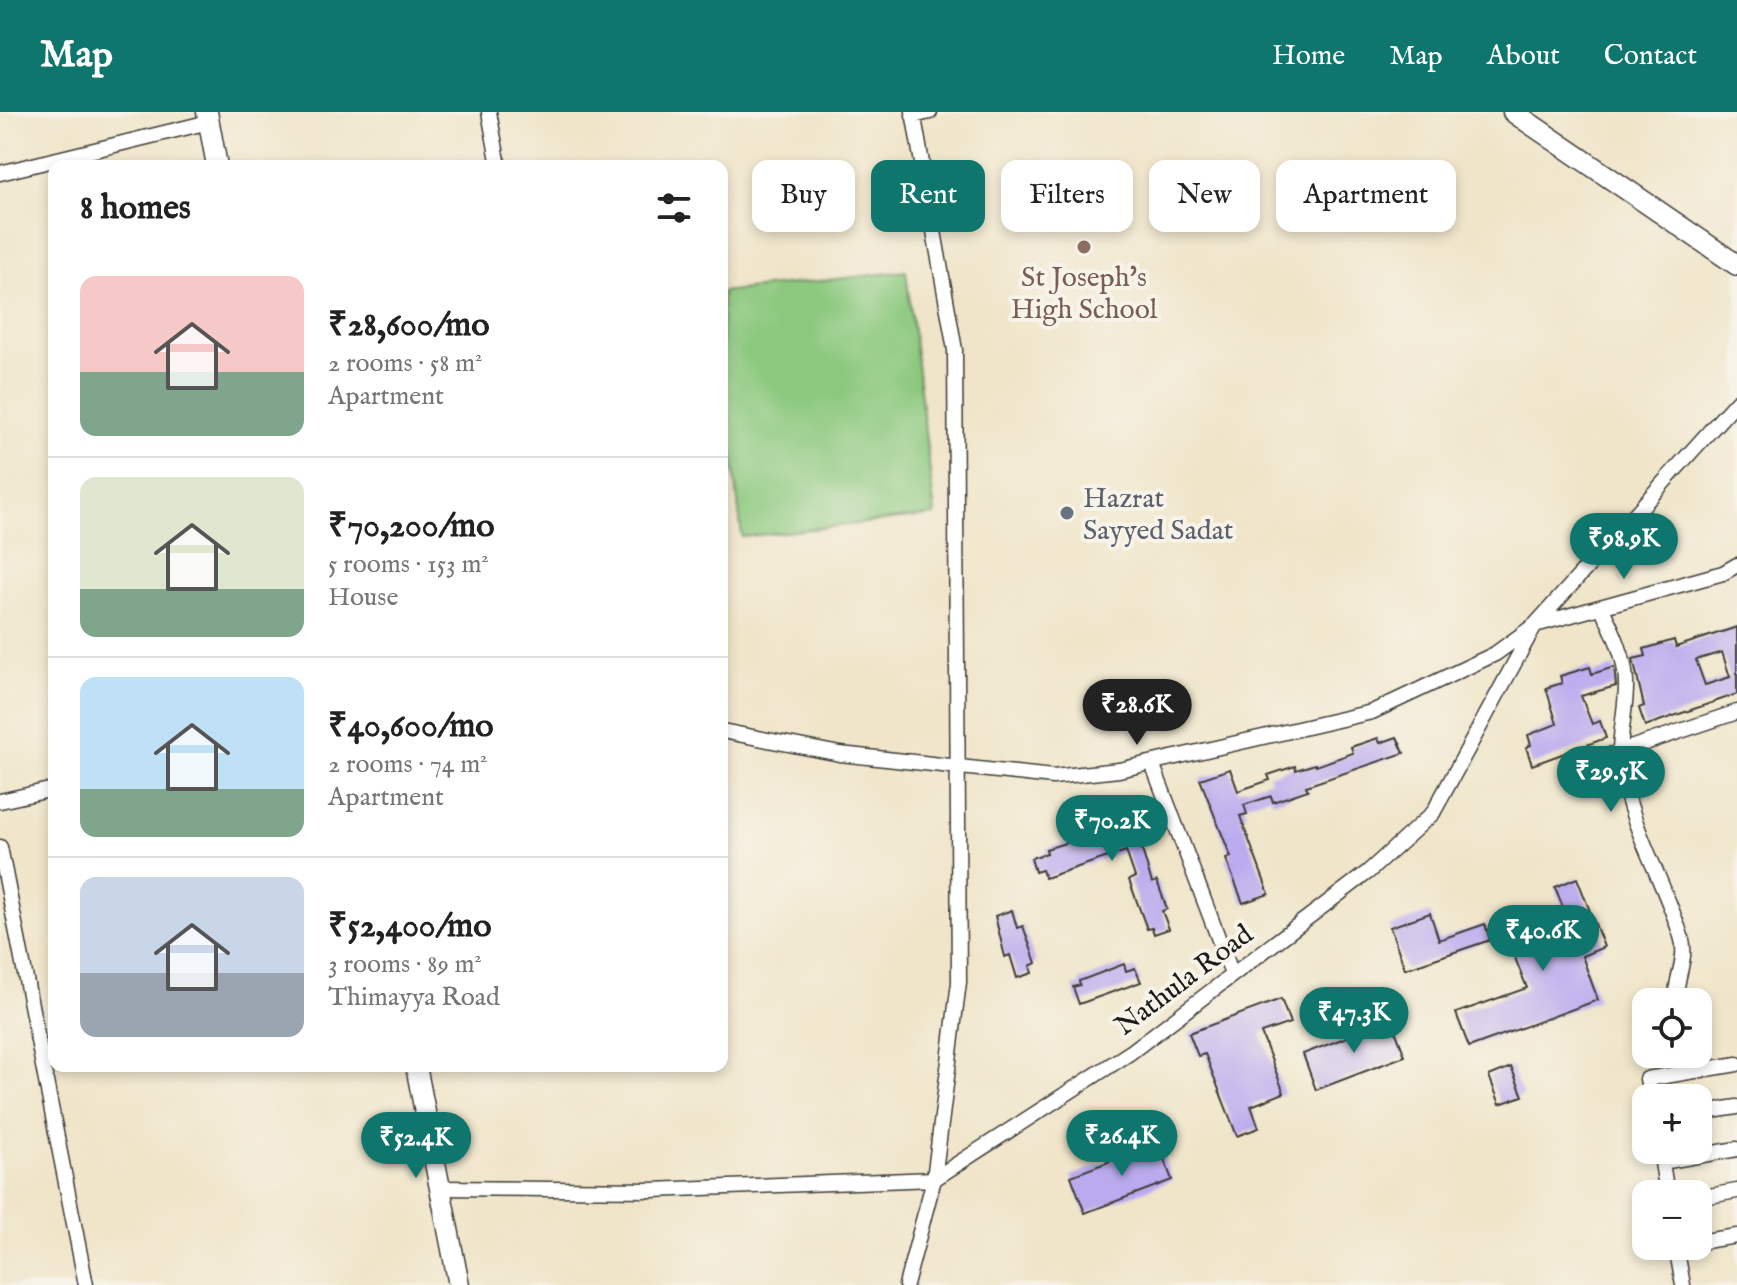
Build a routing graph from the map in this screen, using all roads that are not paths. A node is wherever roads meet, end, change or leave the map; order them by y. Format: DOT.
graph roads {
  1 [pos="489,112"];
  2 [pos="930,112"];
  3 [pos="1513,112"];
  4 [pos="913,114"];
  5 [pos="208,117"];
  6 [pos="48,160"];
  7 [pos="48,160"];
  8 [pos="216,160"];
  9 [pos="498,160"];
  10 [pos="0,173"];
  11 [pos="1737,265"];
  12 [pos="1737,401"];
  13 [pos="1737,565"];
  14 [pos="1601,607"];
  15 [pos="1535,625"];
  16 [pos="1737,712"];
  17 [pos="728,732"];
  18 [pos="1621,751"];
  19 [pos="1152,763"];
  20 [pos="956,766"];
  21 [pos="1574,767"];
  22 [pos="48,790"];
  23 [pos="0,801"];
  24 [pos="0,847"];
  25 [pos="1232,974"];
  26 [pos="1674,988"];
  27 [pos="1737,1064"];
  28 [pos="1688,1068"];
  29 [pos="417,1072"];
  30 [pos="1689,1072"];
  31 [pos="1648,1084"];
  32 [pos="1737,1107"];
  33 [pos="1712,1111"];
  34 [pos="1737,1149"];
  35 [pos="1712,1151"];
  36 [pos="934,1179"];
  37 [pos="440,1188"];
  38 [pos="1737,1191"];
  39 [pos="1712,1195"];
  40 [pos="1737,1236"];
  41 [pos="1712,1240"];
  42 [pos="1679,1260"];
  43 [pos="86,1285"];
  44 [pos="459,1285"];
  45 [pos="906,1285"];
  46 [pos="1683,1285"];
  1 -- 9 [label="street"];
  2 -- 4 [label="street"];
  3 -- 11 [label="street"];
  4 -- 20 [label="street"];
  5 -- 7 [label="street"];
  5 -- 8 [label="street"];
  6 -- 10 [label="street"];
  12 -- 15 [label="street, Nathula Road"];
  13 -- 14 [label="street"];
  14 -- 15 [label="street"];
  14 -- 18 [label="street"];
  15 -- 19 [label="street"];
  15 -- 25 [label="street, Nathula Road"];
  16 -- 18 [label="street"];
  17 -- 20 [label="street"];
  18 -- 21 [label="street"];
  18 -- 26 [label="street"];
  19 -- 20 [label="street"];
  19 -- 25 [label="street"];
  20 -- 36 [label="street"];
  22 -- 23 [label="street"];
  24 -- 43 [label="street"];
  25 -- 36 [label="street, Nathula Road"];
  27 -- 30 [label="street"];
  28 -- 30 [label="street"];
  29 -- 37 [label="street"];
  30 -- 31 [label="street"];
  32 -- 33 [label="street"];
  34 -- 35 [label="street"];
  36 -- 37 [label="street"];
  36 -- 45 [label="street"];
  37 -- 44 [label="street"];
  38 -- 39 [label="street"];
  40 -- 41 [label="street"];
  42 -- 46 [label="street"];
}
